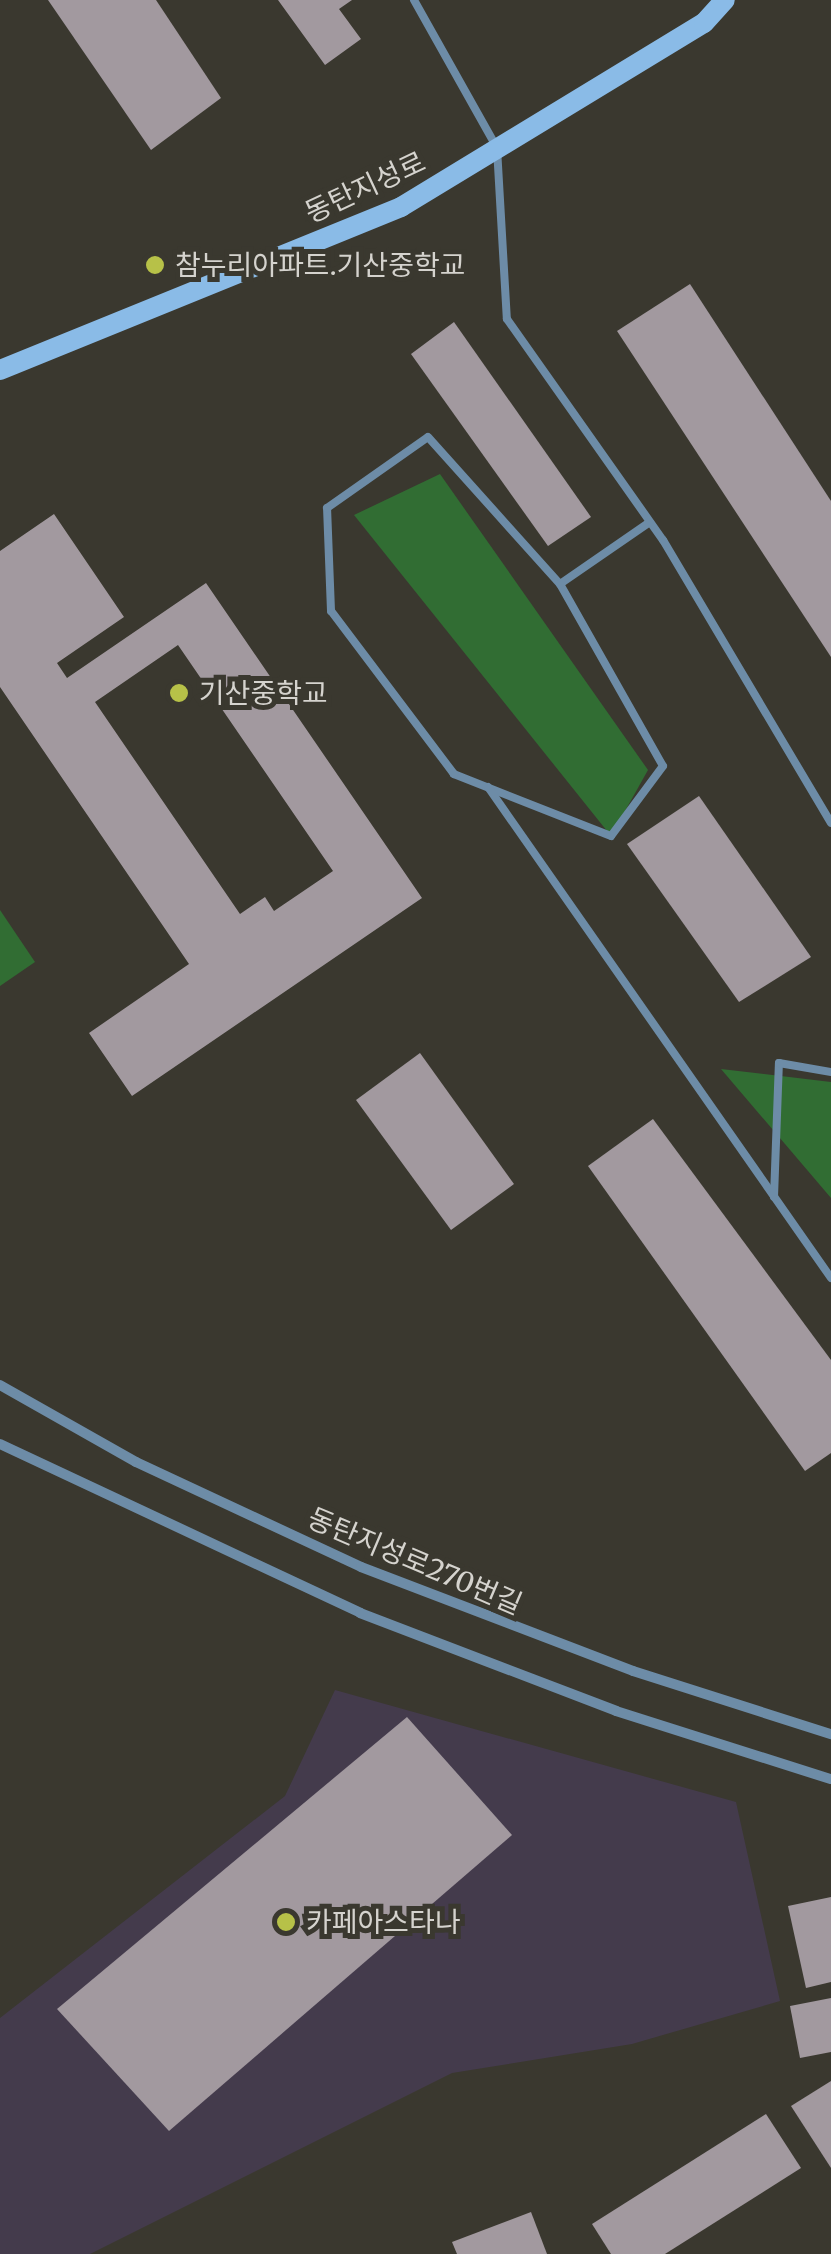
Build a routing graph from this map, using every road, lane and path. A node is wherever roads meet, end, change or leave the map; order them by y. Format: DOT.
graph roads {
  1 [pos="414,0"];
  2 [pos="724,0"];
  3 [pos="498,148"];
  4 [pos="0,370"];
  5 [pos="650,522"];
  6 [pos="560,584"];
  7 [pos="488,787"];
  8 [pos="831,823"];
  9 [pos="831,1072"];
  10 [pos="774,1196"];
  11 [pos="831,1278"];
  12 [pos="0,1386"];
  13 [pos="0,1444"];
  14 [pos="831,1734"];
  15 [pos="831,1779"];
  1 -- 3 [label="lane"];
  2 -- 3 [label="main road, 동탄지성로"];
  3 -- 4 [label="main road, 동탄지성로"];
  3 -- 5 [label="lane"];
  5 -- 6 [label="lane"];
  5 -- 8 [label="lane"];
  6 -- 7 [label="lane"];
  6 -- 7 [label="lane"];
  7 -- 10 [label="lane"];
  9 -- 10 [label="lane"];
  10 -- 11 [label="lane"];
  12 -- 14 [label="street, 동탄지성로270번길"];
  13 -- 15 [label="street"];
}
